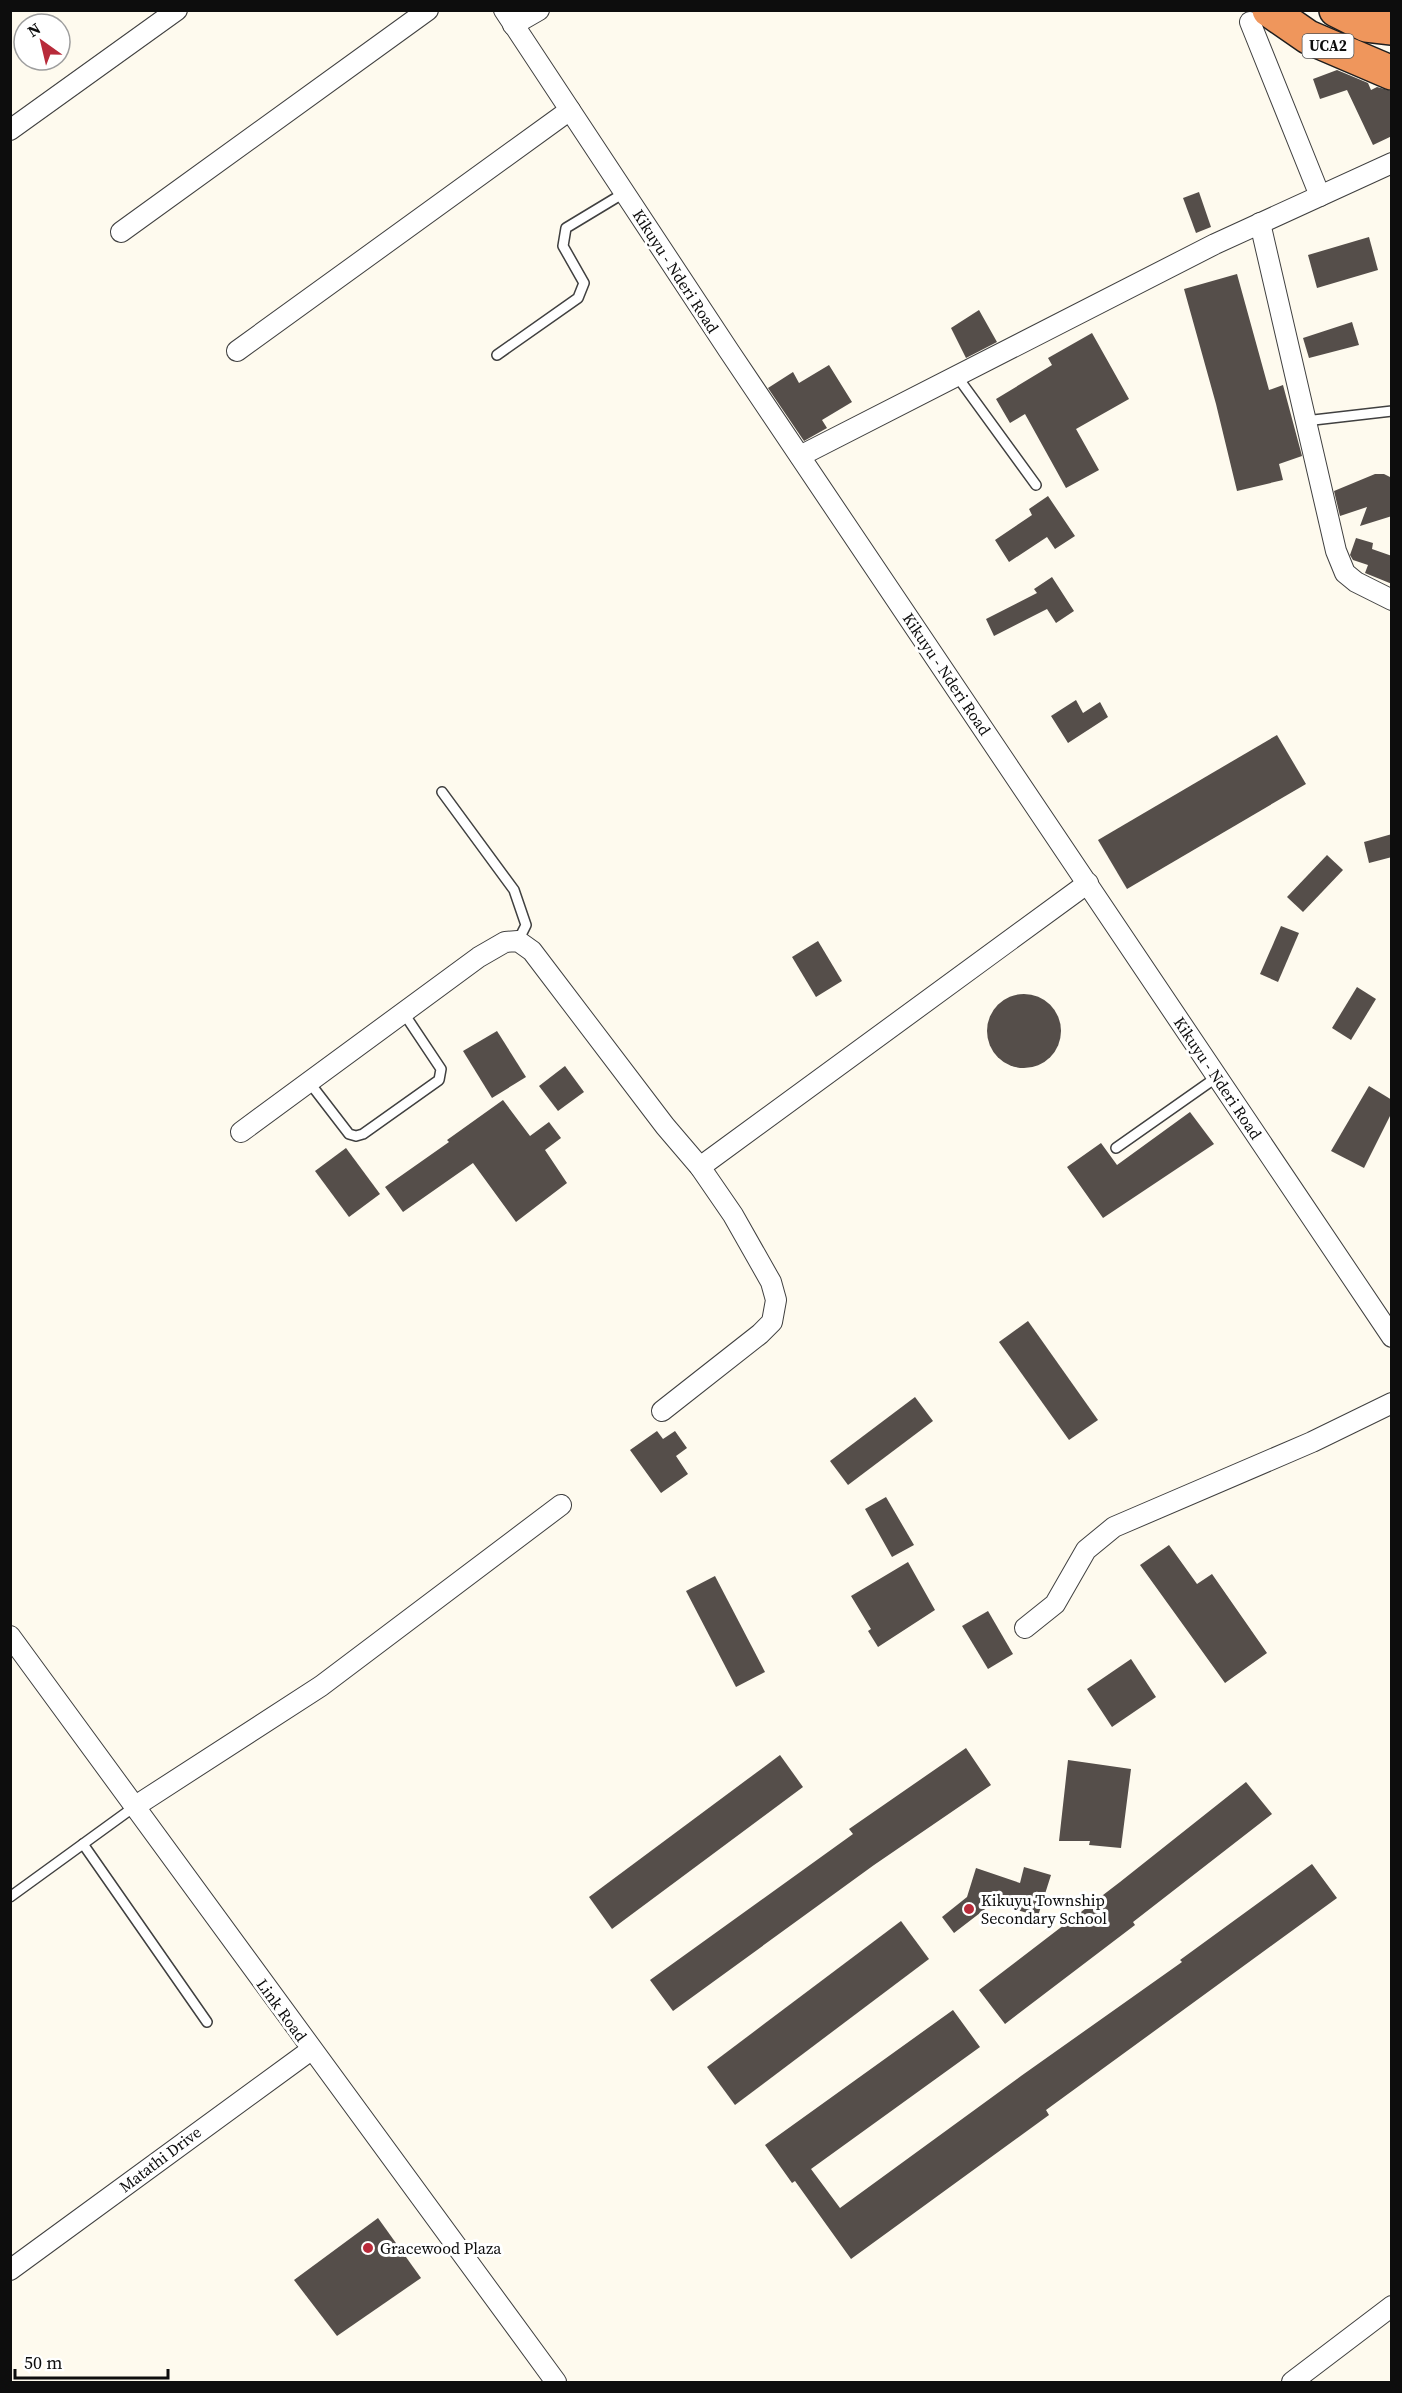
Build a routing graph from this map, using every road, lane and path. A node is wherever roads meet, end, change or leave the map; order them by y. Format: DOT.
graph roads {
  1 [pos="177,10"];
  2 [pos="428,10"];
  3 [pos="539,10"];
  4 [pos="1336,10"];
  5 [pos="1260,16"];
  6 [pos="508,18"];
  7 [pos="1392,28"];
  8 [pos="1392,73"];
  9 [pos="570,110"];
  10 [pos="10,130"];
  11 [pos="1392,164"];
  12 [pos="624,193"];
  13 [pos="1320,196"];
  14 [pos="1260,223"];
  15 [pos="121,232"];
  16 [pos="237,351"];
  17 [pos="497,355"];
  18 [pos="956,375"];
  19 [pos="1392,411"];
  20 [pos="1305,421"];
  21 [pos="800,456"];
  22 [pos="1036,484"];
  23 [pos="1392,600"];
  24 [pos="442,792"];
  25 [pos="1088,883"];
  26 [pos="518,941"];
  27 [pos="403,1012"];
  28 [pos="1217,1077"];
  29 [pos="308,1081"];
  30 [pos="241,1132"];
  31 [pos="1116,1148"];
  32 [pos="700,1167"];
  33 [pos="1392,1337"];
  34 [pos="1392,1403"];
  35 [pos="662,1411"];
  36 [pos="561,1505"];
  37 [pos="1025,1628"];
  38 [pos="10,1636"];
  39 [pos="134,1808"];
  40 [pos="83,1844"];
  41 [pos="10,1897"];
  42 [pos="207,2022"];
  43 [pos="311,2050"];
  44 [pos="10,2270"];
  45 [pos="1392,2306"];
  46 [pos="556,2382"];
  47 [pos="1292,2382"];
  1 -- 10 [label="street"];
  2 -- 15 [label="street"];
  3 -- 6 [label="street"];
  4 -- 7 [label="highway"];
  5 -- 8 [label="highway, UCA2"];
  5 -- 13 [label="street"];
  6 -- 9 [label="street, Kikuyu - Nderi Road"];
  9 -- 12 [label="street, Kikuyu - Nderi Road"];
  9 -- 16 [label="street"];
  11 -- 13 [label="street"];
  12 -- 17 [label="lane"];
  12 -- 21 [label="street, Kikuyu - Nderi Road"];
  13 -- 14 [label="street"];
  14 -- 18 [label="street"];
  14 -- 20 [label="street"];
  18 -- 21 [label="street"];
  18 -- 22 [label="lane"];
  19 -- 20 [label="lane"];
  20 -- 23 [label="street"];
  21 -- 25 [label="street, Kikuyu - Nderi Road"];
  24 -- 26 [label="lane"];
  25 -- 28 [label="street, Kikuyu - Nderi Road"];
  25 -- 32 [label="street"];
  26 -- 27 [label="street"];
  26 -- 32 [label="street"];
  27 -- 29 [label="street"];
  27 -- 29 [label="lane"];
  28 -- 31 [label="lane"];
  28 -- 33 [label="street, Kikuyu - Nderi Road"];
  29 -- 30 [label="street"];
  32 -- 35 [label="street"];
  34 -- 37 [label="street"];
  36 -- 39 [label="street"];
  38 -- 39 [label="street, Link Road"];
  39 -- 40 [label="lane"];
  39 -- 43 [label="street, Link Road"];
  40 -- 41 [label="lane"];
  40 -- 42 [label="lane"];
  43 -- 44 [label="street, Matathi Drive"];
  43 -- 46 [label="street, Link Road"];
  45 -- 47 [label="street"];
}
